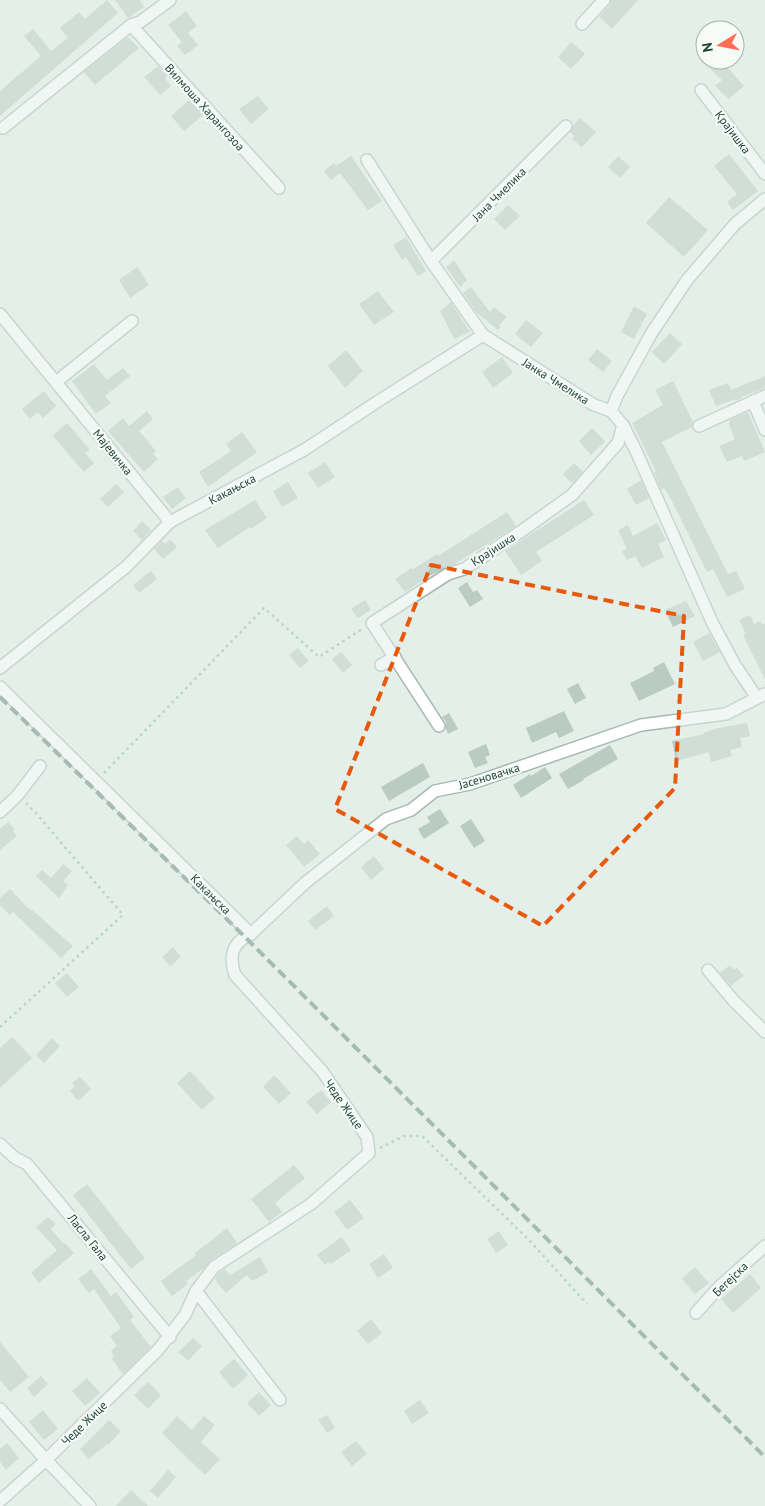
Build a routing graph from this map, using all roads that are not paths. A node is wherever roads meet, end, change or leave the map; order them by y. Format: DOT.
graph roads {
  1 [pos="170,0"];
  2 [pos="604,0"];
  3 [pos="582,24"];
  4 [pos="131,25"];
  5 [pos="701,90"];
  6 [pos="566,126"];
  7 [pos="3,128"];
  8 [pos="367,160"];
  9 [pos="765,174"];
  10 [pos="279,188"];
  11 [pos="765,199"];
  12 [pos="431,261"];
  13 [pos="0,314"];
  14 [pos="132,321"];
  15 [pos="483,335"];
  16 [pos="56,382"];
  17 [pos="765,396"];
  18 [pos="753,401"];
  19 [pos="611,411"];
  20 [pos="623,425"];
  21 [pos="699,426"];
  22 [pos="765,430"];
  23 [pos="170,522"];
  24 [pos="395,657"];
  25 [pos="381,665"];
  26 [pos="0,668"];
  27 [pos="0,686"];
  28 [pos="761,696"];
  29 [pos="439,726"];
  30 [pos="40,766"];
  31 [pos="0,812"];
  32 [pos="250,934"];
  33 [pos="708,970"];
  34 [pos="765,1032"];
  35 [pos="0,1144"];
  36 [pos="765,1246"];
  37 [pos="196,1291"];
  38 [pos="696,1313"];
  39 [pos="170,1337"];
  40 [pos="280,1400"];
  41 [pos="0,1409"];
  42 [pos="46,1460"];
  43 [pos="0,1501"];
  44 [pos="90,1506"];
  1 -- 4 [label="street"];
  2 -- 3 [label="street"];
  4 -- 7 [label="street"];
  4 -- 10 [label="street, Вилмоша Харангозоа"];
  5 -- 9 [label="street, Крајишка"];
  6 -- 12 [label="street, Јана Чмелика"];
  8 -- 12 [label="street, Јанка Чмелика"];
  11 -- 19 [label="street"];
  12 -- 15 [label="street, Јанка Чмелика"];
  13 -- 16 [label="street, Мајевичка"];
  14 -- 16 [label="street"];
  15 -- 19 [label="street, Јанка Чмелика"];
  15 -- 23 [label="street, Какањска"];
  16 -- 23 [label="street, Мајевичка"];
  17 -- 18 [label="street"];
  18 -- 21 [label="street"];
  18 -- 22 [label="street"];
  19 -- 20 [label="street, Јанка Чмелика"];
  20 -- 24 [label="street, Крајишка"];
  20 -- 28 [label="street, Јанка Чмелика"];
  23 -- 26 [label="street, Какањска"];
  24 -- 25 [label="street"];
  24 -- 29 [label="street"];
  27 -- 32 [label="street, Какањска"];
  28 -- 32 [label="street, Јасеновачка"];
  30 -- 31 [label="street"];
  32 -- 37 [label="street, Чеде Жице"];
  33 -- 34 [label="street"];
  35 -- 39 [label="street, Ласла Гала"];
  36 -- 38 [label="street, Бегејска"];
  37 -- 39 [label="street, Чеде Жице"];
  37 -- 40 [label="street"];
  39 -- 42 [label="street, Чеде Жице"];
  41 -- 42 [label="street"];
  42 -- 43 [label="street, Чеде Жице"];
  42 -- 44 [label="street"];
}
